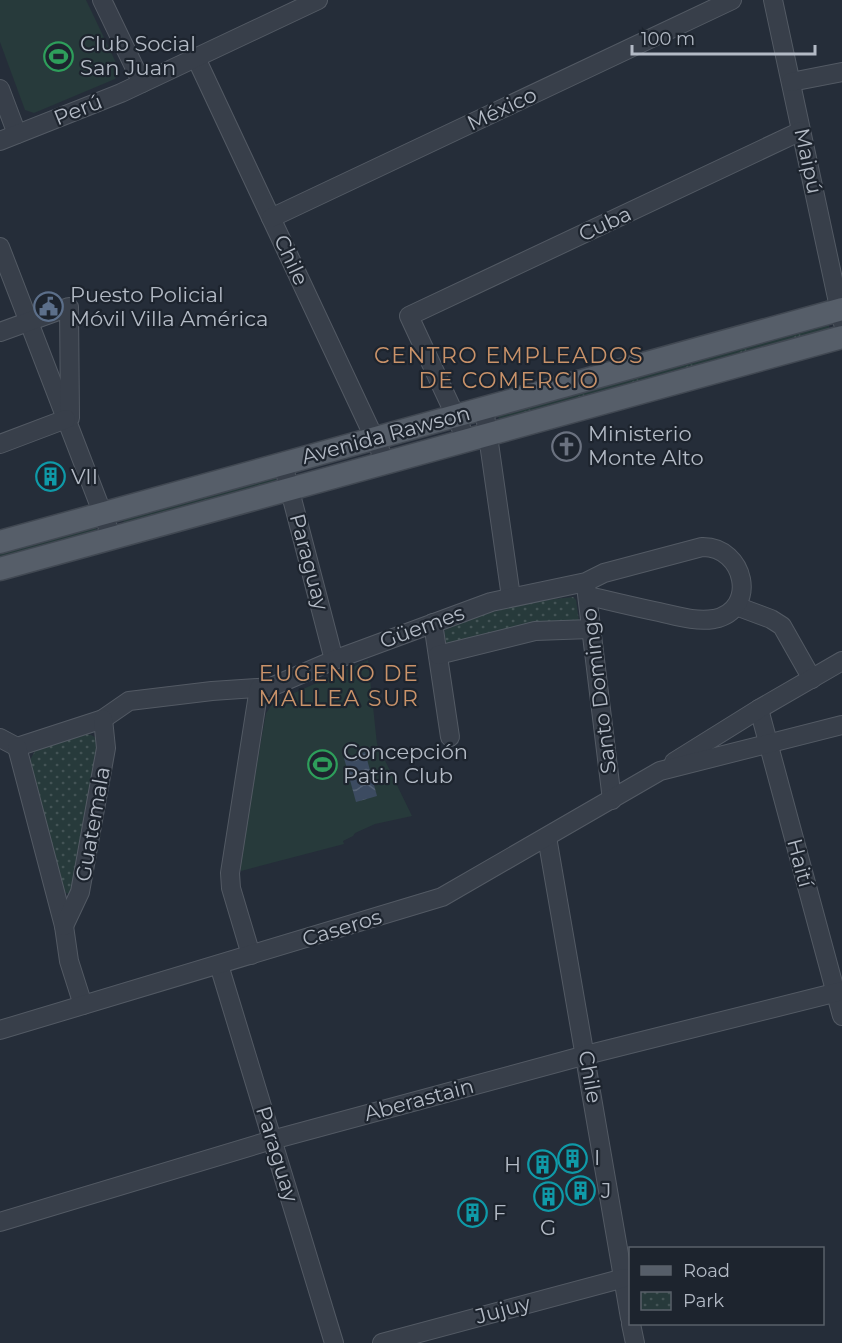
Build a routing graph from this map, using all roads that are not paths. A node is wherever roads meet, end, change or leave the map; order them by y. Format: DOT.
graph roads {
  1 [pos="102,0"];
  2 [pos="318,0"];
  3 [pos="732,0"];
  4 [pos="773,0"];
  5 [pos="196,58"];
  6 [pos="842,72"];
  7 [pos="791,82"];
  8 [pos="142,83"];
  9 [pos="0,88"];
  10 [pos="801,131"];
  11 [pos="8,137"];
  12 [pos="271,218"];
  13 [pos="0,247"];
  14 [pos="841,314"];
  15 [pos="28,321"];
  16 [pos="0,332"];
  17 [pos="842,337"];
  18 [pos="484,408"];
  19 [pos="456,416"];
  20 [pos="68,424"];
  21 [pos="375,438"];
  22 [pos="477,438"];
  23 [pos="0,444"];
  24 [pos="386,463"];
  25 [pos="283,464"];
  26 [pos="290,489"];
  27 [pos="102,514"];
  28 [pos="112,538"];
  29 [pos="0,542"];
  30 [pos="0,569"];
  31 [pos="587,589"];
  32 [pos="511,597"];
  33 [pos="736,606"];
  34 [pos="433,623"];
  35 [pos="591,629"];
  36 [pos="438,655"];
  37 [pos="334,660"];
  38 [pos="842,661"];
  39 [pos="812,679"];
  40 [pos="259,688"];
  41 [pos="759,709"];
  42 [pos="104,719"];
  43 [pos="842,725"];
  44 [pos="450,737"];
  45 [pos="0,738"];
  46 [pos="768,744"];
  47 [pos="17,747"];
  48 [pos="660,771"];
  49 [pos="612,800"];
  50 [pos="547,837"];
  51 [pos="64,926"];
  52 [pos="251,955"];
  53 [pos="219,965"];
  54 [pos="838,992"];
  55 [pos="83,1005"];
  56 [pos="842,1016"];
  57 [pos="0,1030"];
  58 [pos="586,1055"];
  59 [pos="272,1140"];
  60 [pos="0,1222"];
  61 [pos="624,1278"];
  62 [pos="629,1311"];
  63 [pos="632,1325"];
  64 [pos="334,1343"];
  65 [pos="382,1343"];
  66 [pos="635,1343"];
  1 -- 8 [label="street"];
  2 -- 5 [label="street, Perú"];
  3 -- 12 [label="street, México"];
  4 -- 7 [label="street, Maipú"];
  5 -- 8 [label="street, Perú"];
  5 -- 12 [label="street, Chile"];
  6 -- 7 [label="street"];
  7 -- 10 [label="street, Maipú"];
  8 -- 11 [label="street, Perú"];
  9 -- 11 [label="street"];
  10 -- 14 [label="street, Maipú"];
  10 -- 19 [label="street, Cuba"];
  12 -- 21 [label="street, Chile"];
  13 -- 15 [label="street"];
  14 -- 18 [label="main road, Avenida Rawson"];
  15 -- 16 [label="street"];
  15 -- 20 [label="street"];
  15 -- 20 [label="street"];
  17 -- 22 [label="main road, Avenida Rawson"];
  18 -- 19 [label="main road, Avenida Rawson"];
  18 -- 22 [label="street"];
  19 -- 21 [label="main road, Avenida Rawson"];
  19 -- 22 [label="street"];
  20 -- 23 [label="street"];
  20 -- 27 [label="street"];
  21 -- 24 [label="street, Chile"];
  21 -- 25 [label="main road, Avenida Rawson"];
  22 -- 24 [label="main road, Avenida Rawson"];
  22 -- 32 [label="street"];
  24 -- 26 [label="main road, Avenida Rawson"];
  25 -- 26 [label="street, Paraguay"];
  25 -- 27 [label="main road, Avenida Rawson"];
  26 -- 28 [label="main road, Avenida Rawson"];
  26 -- 37 [label="street, Paraguay"];
  27 -- 28 [label="street"];
  27 -- 29 [label="main road, Avenida Rawson"];
  28 -- 30 [label="main road, Avenida Rawson"];
  31 -- 32 [label="street, Güemes"];
  31 -- 33 [label="street, Güemes"];
  31 -- 33 [label="street, Güemes"];
  31 -- 35 [label="street, Santo Domingo"];
  32 -- 34 [label="street, Güemes"];
  33 -- 39 [label="street"];
  34 -- 36 [label="street"];
  34 -- 37 [label="street, Güemes"];
  35 -- 36 [label="street, Güemes"];
  35 -- 49 [label="street, Santo Domingo"];
  36 -- 44 [label="street"];
  37 -- 40 [label="street, Güemes"];
  38 -- 39 [label="street, Caseros"];
  39 -- 41 [label="street, Caseros"];
  40 -- 42 [label="street, Güemes"];
  40 -- 52 [label="street"];
  41 -- 46 [label="street, Haití"];
  41 -- 48 [label="street, Caseros"];
  42 -- 47 [label="street, Güemes"];
  42 -- 51 [label="street, Guatemala"];
  43 -- 46 [label="street, Caseros"];
  45 -- 47 [label="street"];
  46 -- 48 [label="street, Caseros"];
  46 -- 54 [label="street, Haití"];
  47 -- 51 [label="street, Guatemala"];
  48 -- 49 [label="street, Caseros"];
  49 -- 50 [label="street, Caseros"];
  50 -- 52 [label="street, Caseros"];
  50 -- 58 [label="street, Chile"];
  51 -- 55 [label="street, Guatemala"];
  52 -- 53 [label="street, Caseros"];
  53 -- 55 [label="street, Caseros"];
  53 -- 59 [label="street, Paraguay"];
  54 -- 56 [label="street, Haití"];
  54 -- 58 [label="street, Aberastain"];
  55 -- 57 [label="street, Caseros"];
  58 -- 59 [label="street, Aberastain"];
  58 -- 61 [label="street, Chile"];
  59 -- 60 [label="street, Aberastain"];
  59 -- 64 [label="street, Paraguay"];
  61 -- 62 [label="street, Chile"];
  61 -- 65 [label="street, Jujuy"];
  63 -- 66 [label="street"];
}
